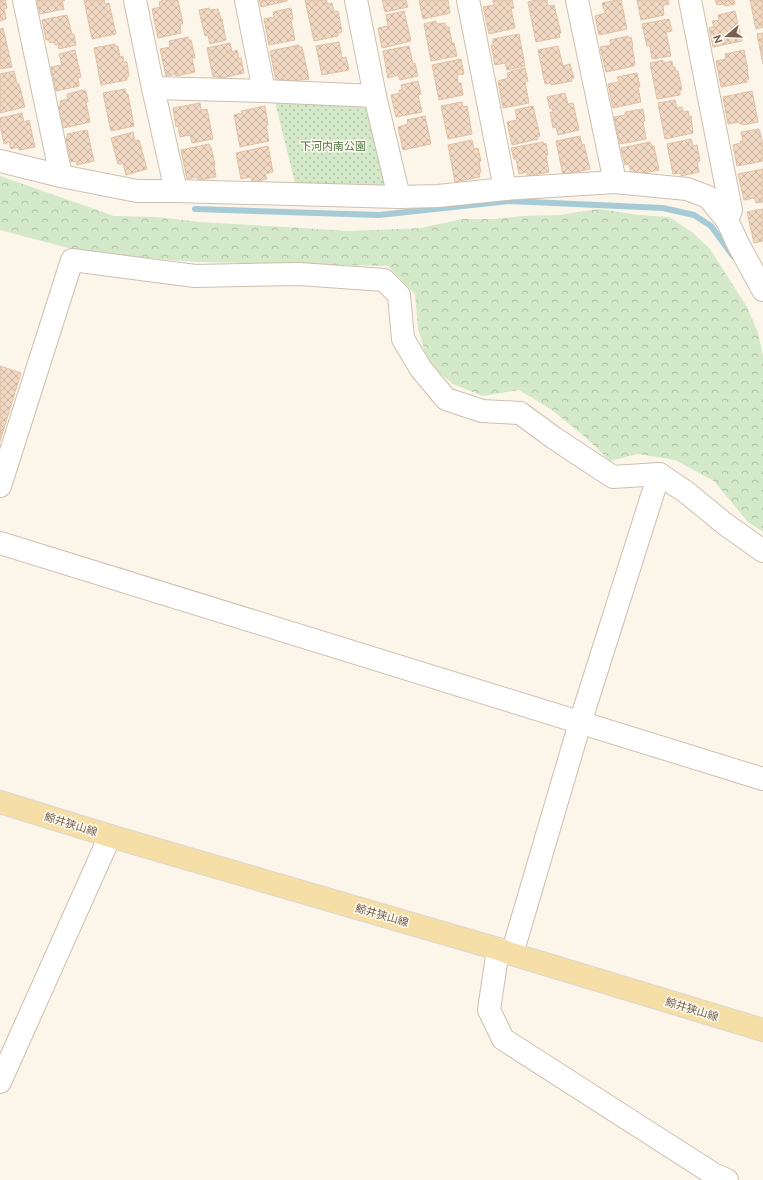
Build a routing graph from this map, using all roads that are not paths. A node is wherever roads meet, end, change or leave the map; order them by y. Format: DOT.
graph roads {
  1 [pos="24,0"];
  2 [pos="135,0"];
  3 [pos="246,0"];
  4 [pos="356,0"];
  5 [pos="468,0"];
  6 [pos="577,0"];
  7 [pos="690,0"];
  8 [pos="153,88"];
  9 [pos="264,91"];
  10 [pos="375,96"];
  11 [pos="0,161"];
  12 [pos="61,176"];
  13 [pos="615,182"];
  14 [pos="505,189"];
  15 [pos="176,191"];
  16 [pos="399,197"];
  17 [pos="727,220"];
  18 [pos="763,290"];
  19 [pos="659,474"];
  20 [pos="0,486"];
  21 [pos="0,543"];
  22 [pos="763,551"];
  23 [pos="580,723"];
  24 [pos="763,778"];
  25 [pos="0,802"];
  26 [pos="110,836"];
  27 [pos="505,952"];
  28 [pos="763,1030"];
  29 [pos="0,1082"];
  30 [pos="727,1180"];
  1 -- 12 [label="street"];
  2 -- 8 [label="street"];
  3 -- 9 [label="street"];
  4 -- 10 [label="street"];
  5 -- 14 [label="street"];
  6 -- 13 [label="street"];
  7 -- 17 [label="street"];
  8 -- 9 [label="street"];
  8 -- 15 [label="street"];
  9 -- 10 [label="street"];
  10 -- 16 [label="street"];
  11 -- 12 [label="street"];
  12 -- 15 [label="street"];
  13 -- 14 [label="street"];
  13 -- 17 [label="street"];
  14 -- 16 [label="street"];
  15 -- 16 [label="street"];
  17 -- 18 [label="street"];
  19 -- 20 [label="street"];
  19 -- 22 [label="street"];
  19 -- 23 [label="street"];
  21 -- 23 [label="street"];
  23 -- 24 [label="street"];
  23 -- 27 [label="street"];
  25 -- 26 [label="main road, 鯨井狭山線"];
  26 -- 27 [label="main road, 鯨井狭山線"];
  26 -- 29 [label="street"];
  27 -- 28 [label="main road, 鯨井狭山線"];
  27 -- 30 [label="street"];
}
